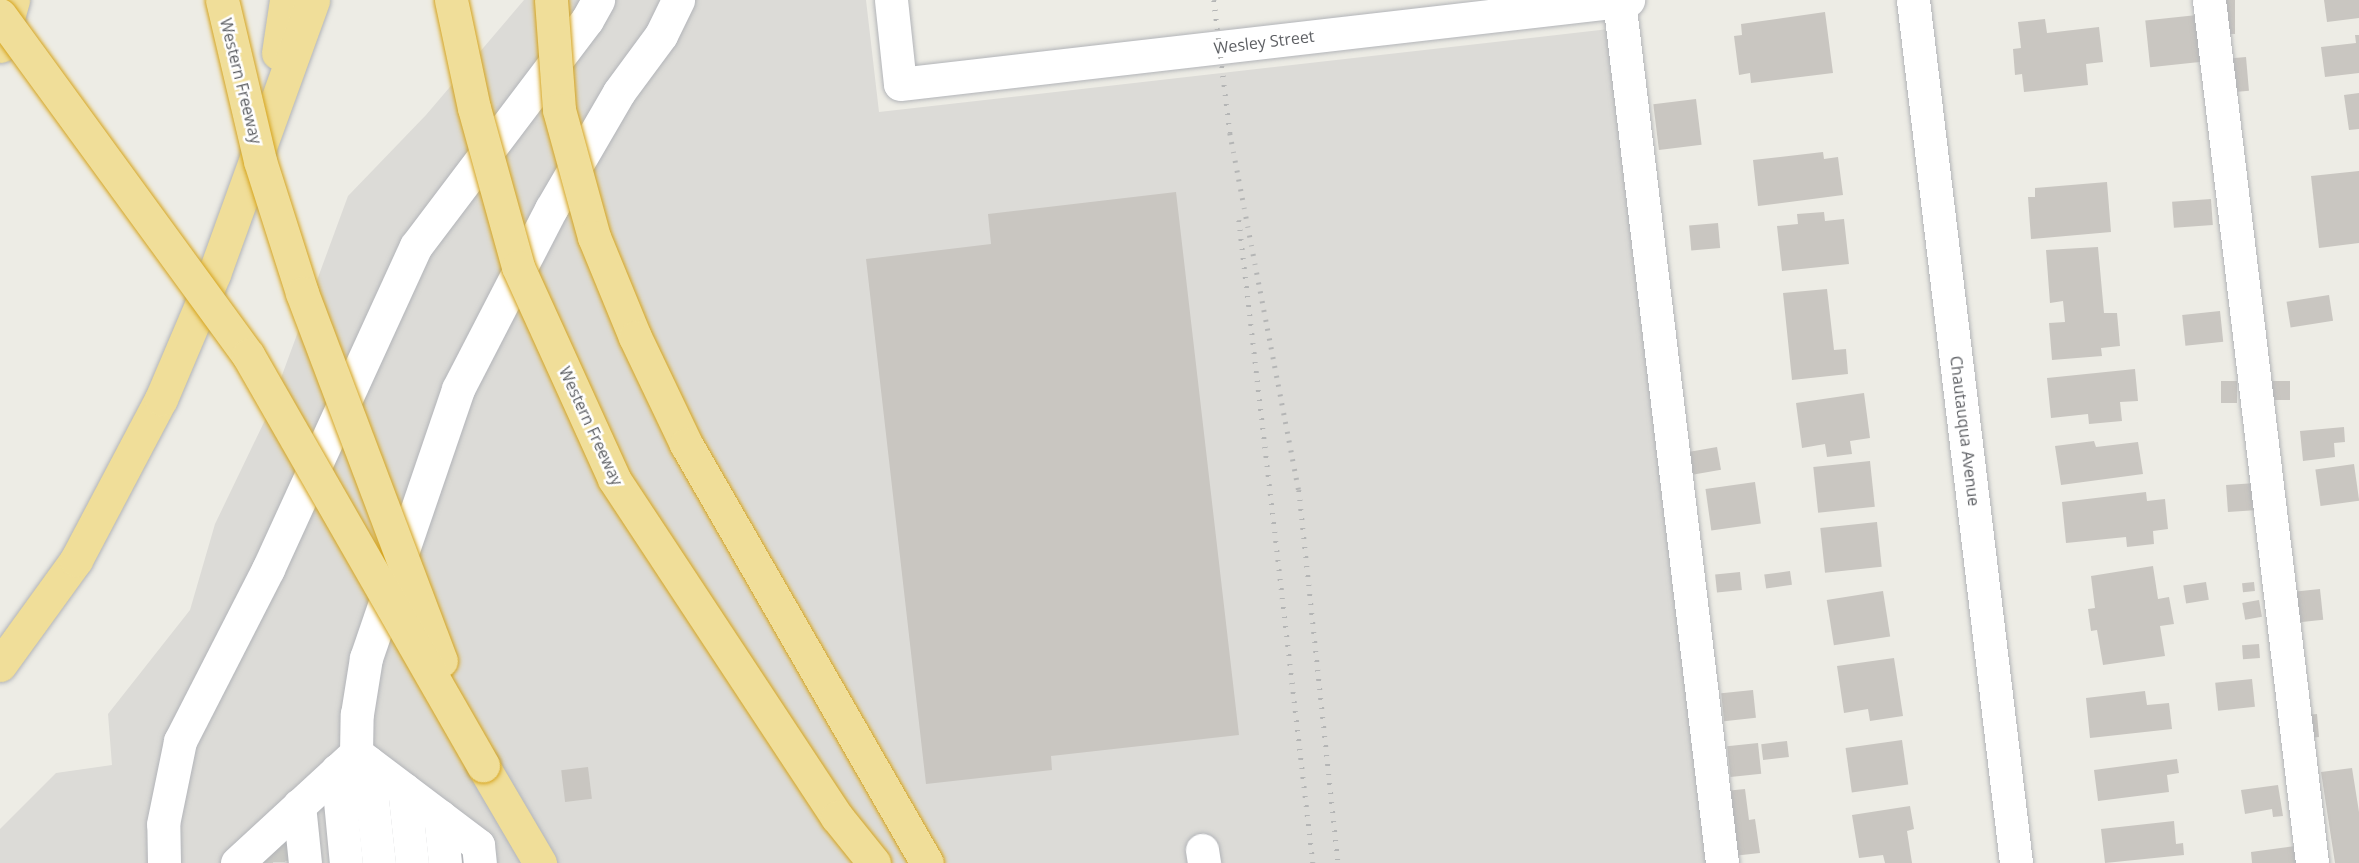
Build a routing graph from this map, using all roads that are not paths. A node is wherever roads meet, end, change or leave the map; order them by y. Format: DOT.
graph roads {
  1 [pos="13,0"];
  2 [pos="222,0"];
  3 [pos="286,0"];
  4 [pos="313,0"];
  5 [pos="451,0"];
  6 [pos="551,0"];
  7 [pos="598,0"];
  8 [pos="678,0"];
  9 [pos="891,0"];
  10 [pos="1622,0"];
  11 [pos="1913,0"];
  12 [pos="2209,0"];
  13 [pos="1532,5"];
  14 [pos="1403,13"];
  15 [pos="0,15"];
  16 [pos="0,46"];
  17 [pos="246,183"];
  18 [pos="0,665"];
  19 [pos="354,761"];
  20 [pos="483,766"];
  21 [pos="404,789"];
  22 [pos="299,805"];
  23 [pos="440,816"];
  24 [pos="164,863"];
  25 [pos="237,863"];
  26 [pos="305,863"];
  27 [pos="346,863"];
  28 [pos="379,863"];
  29 [pos="412,863"];
  30 [pos="445,863"];
  31 [pos="480,863"];
  32 [pos="540,863"];
  33 [pos="874,863"];
  34 [pos="927,863"];
  35 [pos="1722,863"];
  36 [pos="2016,863"];
  37 [pos="2312,863"];
  1 -- 16 [label="highway"];
  2 -- 20 [label="highway, Western Freeway, bridge"];
  3 -- 17 [label="highway"];
  4 -- 17 [label="highway"];
  5 -- 33 [label="highway, Western Freeway, bridge"];
  6 -- 34 [label="highway, bridge"];
  7 -- 24 [label="street"];
  8 -- 19 [label="street"];
  9 -- 14 [label="street, Wesley Street"];
  10 -- 13 [label="street, Wesley Street"];
  10 -- 35 [label="street"];
  11 -- 36 [label="street, Chautauqua Avenue"];
  12 -- 37 [label="street"];
  13 -- 14 [label="street, Wesley Street"];
  15 -- 20 [label="highway, bridge"];
  17 -- 18 [label="highway"];
  19 -- 21 [label="street"];
  19 -- 22 [label="street"];
  19 -- 27 [label="street"];
  19 -- 28 [label="street"];
  20 -- 32 [label="highway, Western Freeway"];
  21 -- 23 [label="street"];
  21 -- 29 [label="street"];
  22 -- 25 [label="street"];
  22 -- 26 [label="street"];
  23 -- 30 [label="street"];
  23 -- 31 [label="street"];
}
